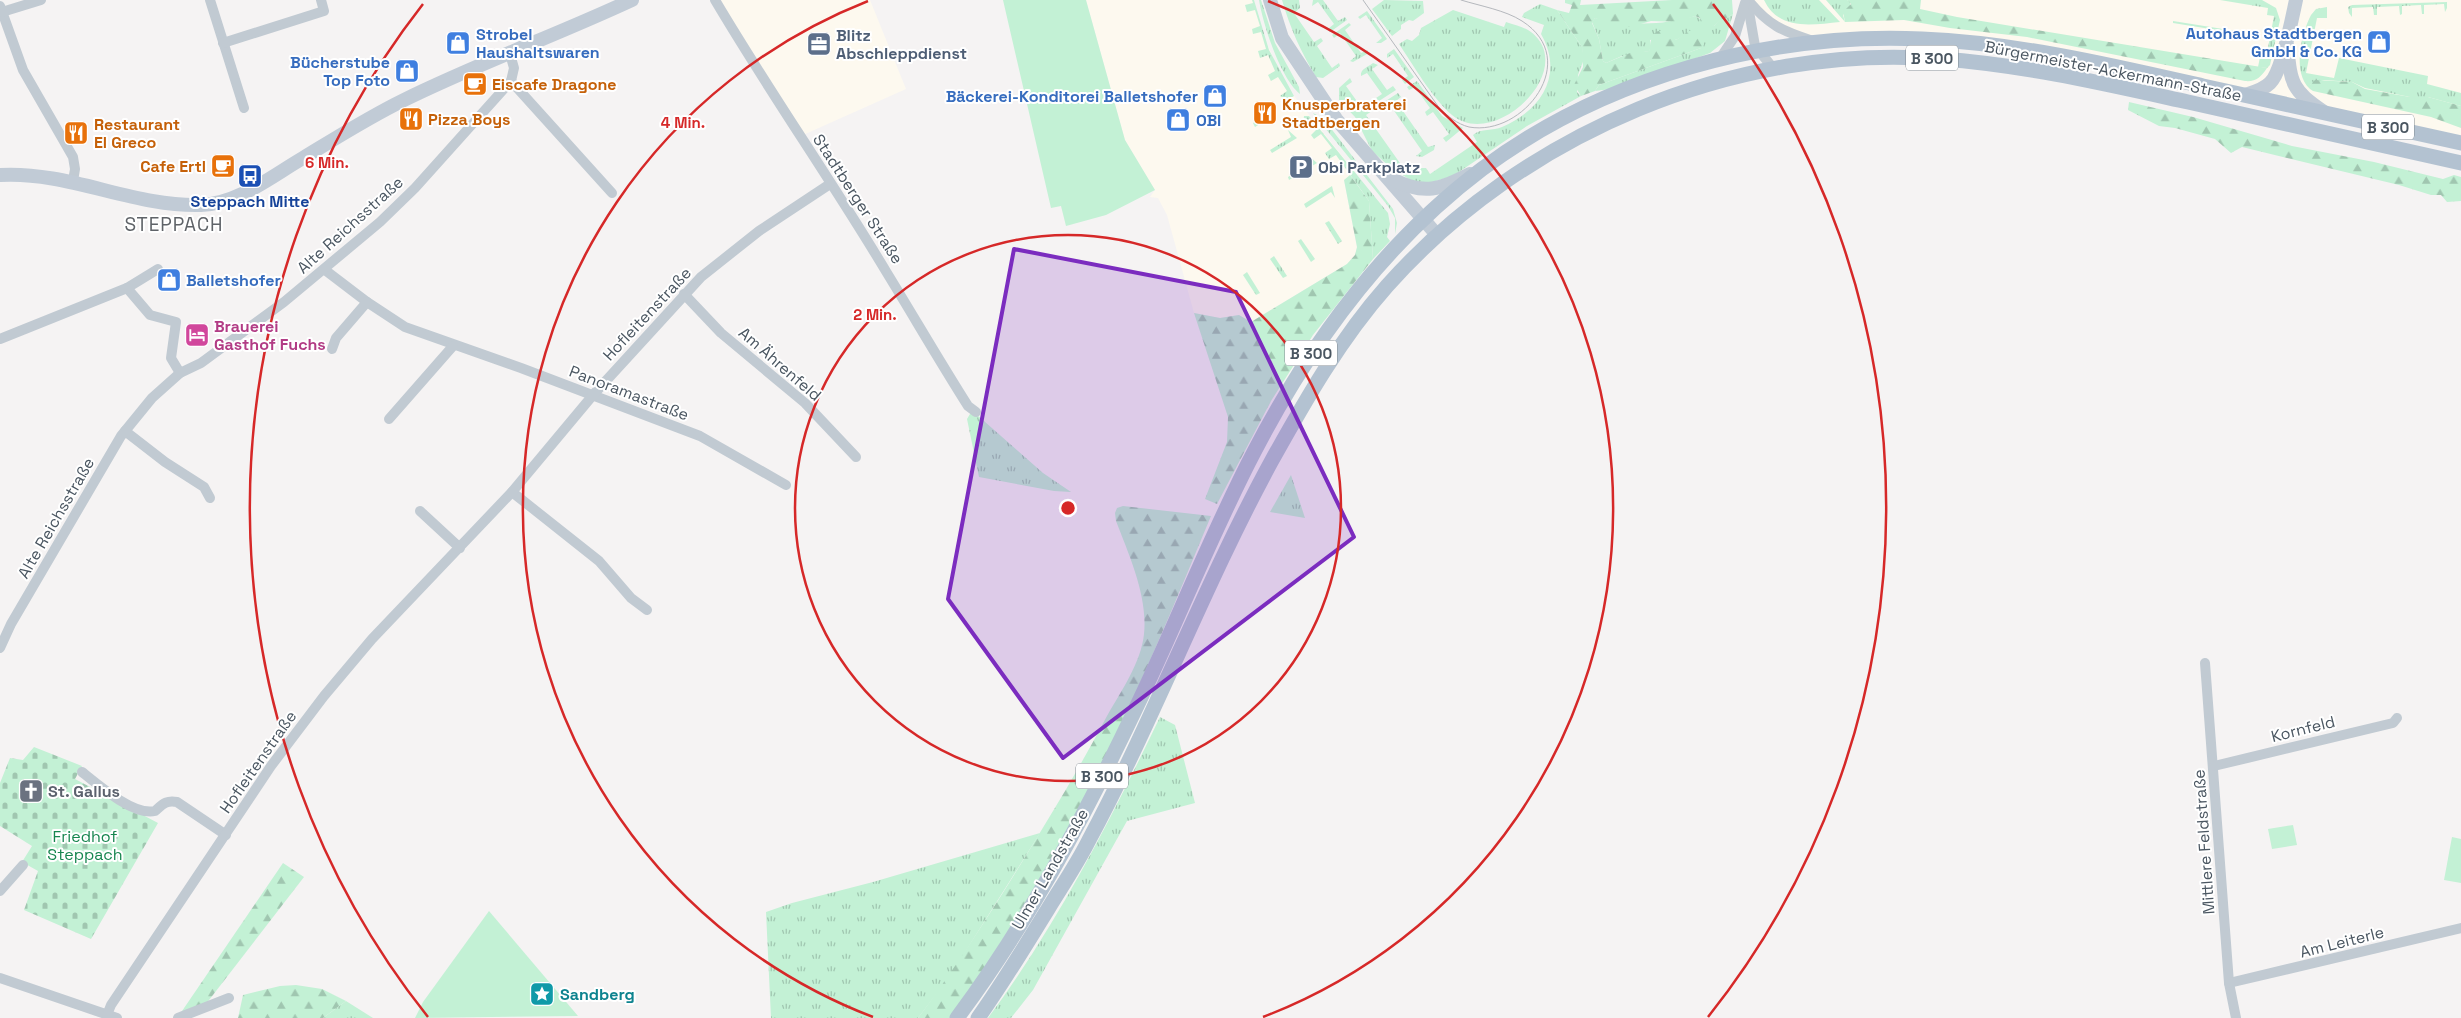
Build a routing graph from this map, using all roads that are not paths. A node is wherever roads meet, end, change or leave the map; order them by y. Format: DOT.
graph roads {
  1 [pos="41,0"];
  2 [pos="210,0"];
  3 [pos="321,0"];
  4 [pos="632,0"];
  5 [pos="716,0"];
  6 [pos="1270,0"];
  7 [pos="1747,0"];
  8 [pos="2296,0"];
  9 [pos="1,9"];
  10 [pos="223,43"];
  11 [pos="1818,43"];
  12 [pos="2286,43"];
  13 [pos="1759,52"];
  14 [pos="510,54"];
  15 [pos="1718,60"];
  16 [pos="1773,68"];
  17 [pos="511,80"];
  18 [pos="2245,95"];
  19 [pos="244,108"];
  20 [pos="2326,114"];
  21 [pos="2461,143"];
  22 [pos="2461,163"];
  23 [pos="1486,166"];
  24 [pos="0,175"];
  25 [pos="1387,177"];
  26 [pos="73,181"];
  27 [pos="830,184"];
  28 [pos="612,193"];
  29 [pos="1423,219"];
  30 [pos="1437,235"];
  31 [pos="158,269"];
  32 [pos="325,270"];
  33 [pos="127,288"];
  34 [pos="684,294"];
  35 [pos="367,302"];
  36 [pos="0,339"];
  37 [pos="453,346"];
  38 [pos="332,349"];
  39 [pos="180,373"];
  40 [pos="593,395"];
  41 [pos="976,412"];
  42 [pos="389,419"];
  43 [pos="124,431"];
  44 [pos="856,457"];
  45 [pos="786,485"];
  46 [pos="512,492"];
  47 [pos="210,498"];
  48 [pos="420,511"];
  49 [pos="460,548"];
  50 [pos="647,610"];
  51 [pos="0,622"];
  52 [pos="11,624"];
  53 [pos="0,648"];
  54 [pos="2205,663"];
  55 [pos="2398,718"];
  56 [pos="2214,766"];
  57 [pos="82,772"];
  58 [pos="226,835"];
  59 [pos="23,865"];
  60 [pos="0,891"];
  61 [pos="2461,928"];
  62 [pos="0,978"];
  63 [pos="2229,984"];
  64 [pos="229,998"];
  65 [pos="112,1016"];
  66 [pos="178,1018"];
  67 [pos="957,1018"];
  68 [pos="978,1018"];
  69 [pos="2236,1018"];
  1 -- 9 [label="street"];
  2 -- 10 [label="street"];
  3 -- 10 [label="street"];
  4 -- 14 [label="street"];
  5 -- 27 [label="street, Stadtberger Straße"];
  6 -- 25 [label="street"];
  7 -- 11 [label="street"];
  7 -- 13 [label="street"];
  7 -- 15 [label="street"];
  8 -- 12 [label="street"];
  9 -- 26 [label="street"];
  10 -- 19 [label="street"];
  11 -- 13 [label="main road, Bürgermeister-Ackermann-Straße / B 300"];
  11 -- 18 [label="main road, Bürgermeister-Ackermann-Straße / B 300"];
  12 -- 18 [label="street"];
  12 -- 20 [label="street"];
  13 -- 15 [label="main road, Bürgermeister-Ackermann-Straße / B 300"];
  13 -- 16 [label="street"];
  14 -- 17 [label="street"];
  14 -- 26 [label="street"];
  15 -- 23 [label="main road, Bürgermeister-Ackermann-Straße / B 300"];
  16 -- 22 [label="main road, Bürgermeister-Ackermann-Straße / B 300"];
  16 -- 30 [label="main road, Bürgermeister-Ackermann-Straße / B 300"];
  17 -- 28 [label="street"];
  17 -- 32 [label="street, Alte Reichsstraße"];
  18 -- 20 [label="main road, Bürgermeister-Ackermann-Straße / B 300"];
  20 -- 21 [label="main road, Bürgermeister-Ackermann-Straße / B 300"];
  23 -- 25 [label="street"];
  23 -- 29 [label="main road, Bürgermeister-Ackermann-Straße / B 300"];
  24 -- 26 [label="street"];
  25 -- 29 [label="street"];
  27 -- 34 [label="street, Hofleitenstraße"];
  27 -- 41 [label="street, Stadtberger Straße"];
  29 -- 30 [label="street"];
  29 -- 67 [label="main road, B 300"];
  30 -- 68 [label="main road, Ulmer Landstraße / B 300"];
  31 -- 33 [label="street"];
  32 -- 35 [label="street, Panoramastraße"];
  32 -- 39 [label="street, Alte Reichsstraße"];
  33 -- 36 [label="street"];
  33 -- 39 [label="street"];
  34 -- 40 [label="street, Hofleitenstraße"];
  34 -- 44 [label="street, Am Ährenfeld"];
  35 -- 37 [label="street, Panoramastraße"];
  35 -- 38 [label="street"];
  37 -- 40 [label="street, Panoramastraße"];
  37 -- 42 [label="street"];
  39 -- 43 [label="street, Alte Reichsstraße"];
  40 -- 45 [label="street, Panoramastraße"];
  40 -- 46 [label="street, Hofleitenstraße"];
  43 -- 47 [label="street"];
  43 -- 52 [label="street, Alte Reichsstraße"];
  46 -- 49 [label="street, Hofleitenstraße"];
  46 -- 50 [label="street"];
  48 -- 49 [label="street"];
  49 -- 58 [label="street, Hofleitenstraße"];
  51 -- 52 [label="street"];
  52 -- 53 [label="street, Alte Reichsstraße"];
  54 -- 56 [label="street, Mittlere Feldstraße"];
  55 -- 56 [label="street, Kornfeld"];
  56 -- 63 [label="street, Mittlere Feldstraße"];
  57 -- 58 [label="street"];
  58 -- 65 [label="street, Hofleitenstraße"];
  59 -- 60 [label="street"];
  61 -- 63 [label="street, Am Leiterle"];
  62 -- 65 [label="street"];
  63 -- 69 [label="street, Mittlere Feldstraße"];
  64 -- 66 [label="street"];
}
